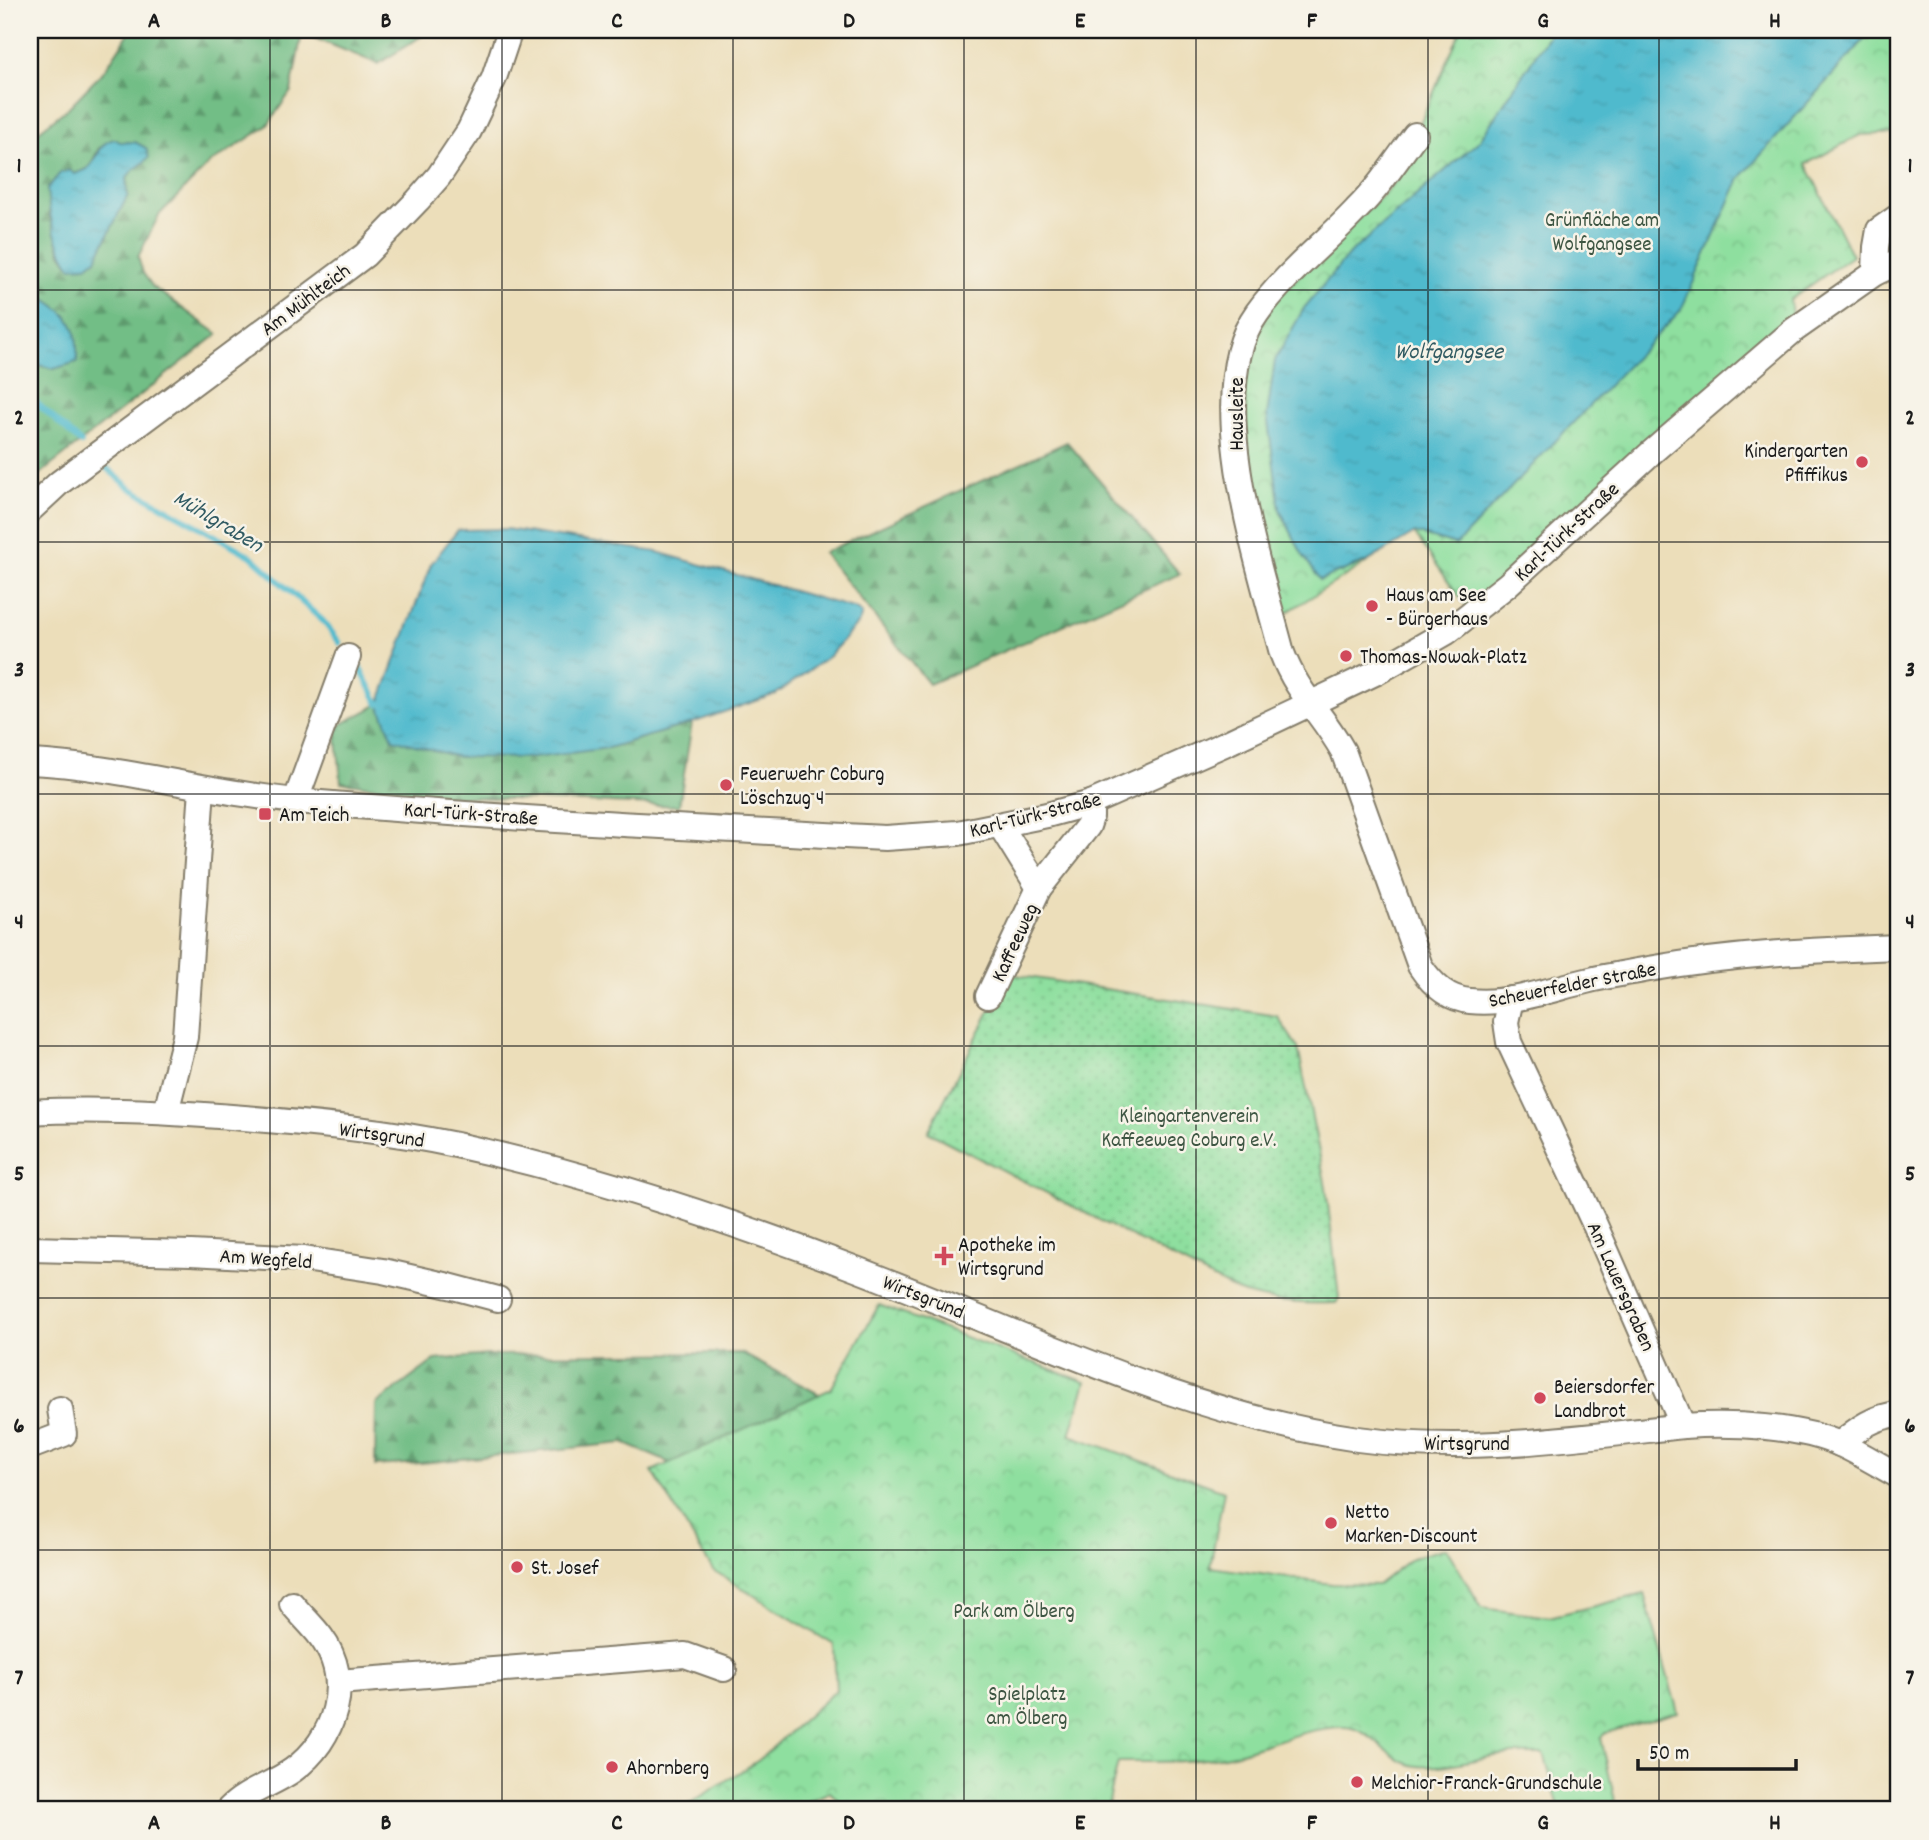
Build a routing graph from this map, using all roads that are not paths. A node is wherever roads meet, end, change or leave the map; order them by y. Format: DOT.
graph roads {
  1 [pos="510,30"];
  2 [pos="1415,135"];
  3 [pos="1899,216"];
  4 [pos="1899,262"];
  5 [pos="1875,273"];
  6 [pos="30,510"];
  7 [pos="348,657"];
  8 [pos="1308,704"];
  9 [pos="30,762"];
  10 [pos="202,788"];
  11 [pos="296,800"];
  12 [pos="1091,803"];
  13 [pos="1000,825"];
  14 [pos="1039,888"];
  15 [pos="1899,947"];
  16 [pos="988,996"];
  17 [pos="1511,999"];
  18 [pos="30,1112"];
  19 [pos="166,1112"];
  20 [pos="30,1249"];
  21 [pos="498,1299"];
  22 [pos="60,1409"];
  23 [pos="1899,1414"];
  24 [pos="1683,1426"];
  25 [pos="1840,1444"];
  26 [pos="30,1447"];
  27 [pos="1899,1476"];
  28 [pos="292,1605"];
  29 [pos="724,1669"];
  30 [pos="338,1682"];
  31 [pos="228,1810"];
  1 -- 6 [label="street, Am Mühlteich"];
  2 -- 8 [label="street, Hausleite"];
  3 -- 5 [label="street"];
  4 -- 5 [label="street, Karl-Türk-Straße"];
  5 -- 8 [label="street, Karl-Türk-Straße"];
  7 -- 11 [label="street"];
  8 -- 12 [label="street, Karl-Türk-Straße"];
  8 -- 17 [label="street, Scheuerfelder Straße"];
  9 -- 10 [label="street, Karl-Türk-Straße"];
  10 -- 11 [label="street, Karl-Türk-Straße"];
  10 -- 19 [label="street"];
  11 -- 13 [label="street, Karl-Türk-Straße"];
  12 -- 13 [label="street, Karl-Türk-Straße"];
  12 -- 14 [label="street, Kaffeeweg"];
  13 -- 14 [label="street, Kaffeeweg"];
  14 -- 16 [label="street, Kaffeeweg"];
  15 -- 17 [label="street, Scheuerfelder Straße"];
  17 -- 24 [label="street, Am Lauersgraben"];
  18 -- 19 [label="street, Wirtsgrund"];
  19 -- 24 [label="street, Wirtsgrund"];
  20 -- 21 [label="street, Am Wegfeld"];
  22 -- 26 [label="street"];
  23 -- 25 [label="street"];
  24 -- 25 [label="street"];
  25 -- 27 [label="street"];
  28 -- 30 [label="street"];
  29 -- 30 [label="street"];
  30 -- 31 [label="street"];
}
